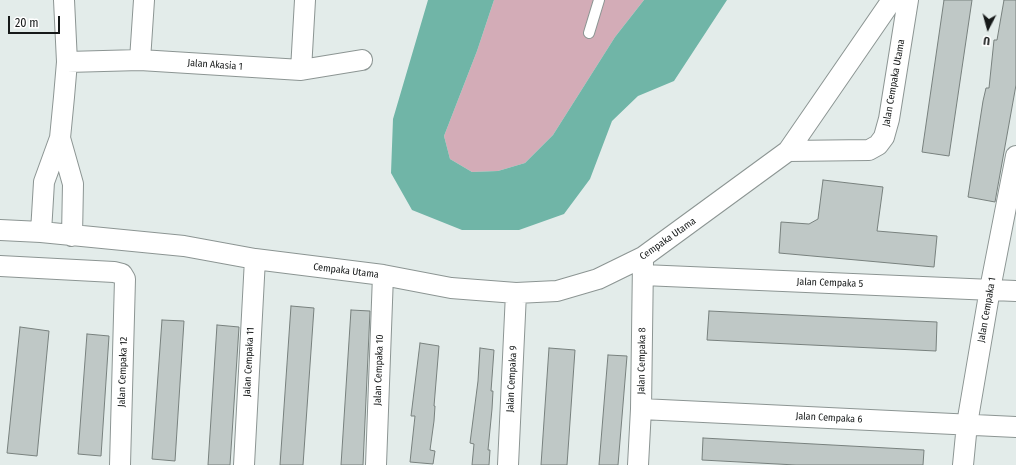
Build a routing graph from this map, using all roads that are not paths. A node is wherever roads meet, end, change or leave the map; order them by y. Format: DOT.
graph roads {
  1 [pos="64,0"];
  2 [pos="144,0"];
  3 [pos="304,0"];
  4 [pos="599,0"];
  5 [pos="892,0"];
  6 [pos="908,0"];
  7 [pos="589,33"];
  8 [pos="140,60"];
  9 [pos="362,60"];
  10 [pos="67,62"];
  11 [pos="301,70"];
  12 [pos="60,138"];
  13 [pos="788,151"];
  14 [pos="1016,156"];
  15 [pos="0,230"];
  16 [pos="41,232"];
  17 [pos="72,236"];
  18 [pos="255,259"];
  19 [pos="0,266"];
  20 [pos="643,266"];
  21 [pos="383,275"];
  22 [pos="990,289"];
  23 [pos="1016,291"];
  24 [pos="516,293"];
  25 [pos="641,409"];
  26 [pos="967,424"];
  27 [pos="1016,427"];
  28 [pos="120,465"];
  29 [pos="244,465"];
  30 [pos="376,465"];
  31 [pos="508,465"];
  32 [pos="638,465"];
  33 [pos="963,465"];
  1 -- 10 [label="street"];
  2 -- 8 [label="street"];
  3 -- 11 [label="street"];
  4 -- 7 [label="lane"];
  5 -- 13 [label="street, Cempaka Utama"];
  6 -- 13 [label="street, Jalan Cempaka Utama"];
  8 -- 10 [label="street, Jalan Akasia 1"];
  8 -- 11 [label="street, Jalan Akasia 1"];
  9 -- 11 [label="street, Jalan Akasia 1"];
  10 -- 12 [label="street"];
  12 -- 16 [label="street"];
  12 -- 17 [label="street"];
  13 -- 20 [label="street, Cempaka Utama"];
  14 -- 22 [label="street, Jalan Cempaka 1"];
  15 -- 16 [label="street, Cempaka Utama"];
  16 -- 17 [label="street, Cempaka Utama"];
  17 -- 18 [label="street, Cempaka Utama"];
  18 -- 21 [label="street, Cempaka Utama"];
  18 -- 29 [label="street, Jalan Cempaka 11"];
  19 -- 28 [label="street, Jalan Cempaka 12"];
  20 -- 22 [label="street, Jalan Cempaka 5"];
  20 -- 24 [label="street, Cempaka Utama"];
  20 -- 25 [label="street, Jalan Cempaka 8"];
  21 -- 24 [label="street, Cempaka Utama"];
  21 -- 30 [label="street, Jalan Cempaka 10"];
  22 -- 23 [label="street, Jalan Cempaka 5"];
  22 -- 26 [label="street, Jalan Cempaka 1"];
  24 -- 31 [label="street, Jalan Cempaka 9"];
  25 -- 26 [label="street, Jalan Cempaka 6"];
  25 -- 32 [label="street, Jalan Cempaka 8"];
  26 -- 27 [label="street, Jalan Cempaka 6"];
  26 -- 33 [label="street, Jalan Cempaka 1"];
}
